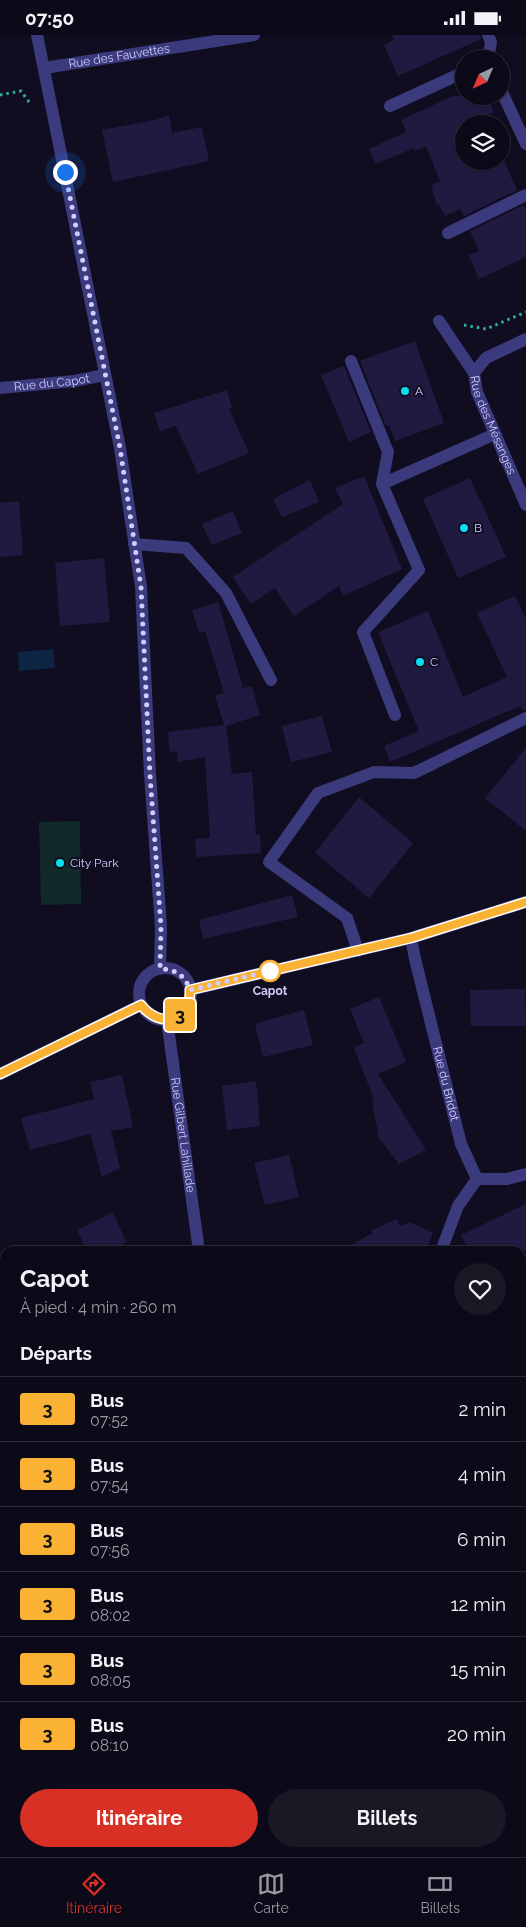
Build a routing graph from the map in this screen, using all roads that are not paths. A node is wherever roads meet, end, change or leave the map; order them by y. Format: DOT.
graph roads {
  1 [pos="37,35"];
  2 [pos="254,35"];
  3 [pos="488,35"];
  4 [pos="490,50"];
  5 [pos="44,68"];
  6 [pos="455,77"];
  7 [pos="508,105"];
  8 [pos="390,106"];
  9 [pos="526,144"];
  10 [pos="526,195"];
  11 [pos="448,233"];
  12 [pos="439,321"];
  13 [pos="526,339"];
  14 [pos="352,361"];
  15 [pos="474,373"];
  16 [pos="105,375"];
  17 [pos="0,388"];
  18 [pos="495,434"];
  19 [pos="382,484"];
  20 [pos="526,505"];
  21 [pos="134,543"];
  22 [pos="271,680"];
  23 [pos="395,715"];
  24 [pos="526,718"];
  25 [pos="526,902"];
  26 [pos="411,938"];
  27 [pos="358,951"];
  28 [pos="160,969"];
  29 [pos="190,990"];
  30 [pos="141,1005"];
  31 [pos="167,1020"];
  32 [pos="0,1074"];
  33 [pos="526,1174"];
  34 [pos="477,1179"];
  35 [pos="198,1246"];
  36 [pos="443,1246"];
  1 -- 5 [label="street"];
  2 -- 5 [label="street, Rue des Fauvettes"];
  3 -- 4 [label="street"];
  5 -- 16 [label="street"];
  6 -- 8 [label="street"];
  7 -- 9 [label="street"];
  10 -- 11 [label="street"];
  12 -- 15 [label="street"];
  13 -- 15 [label="street, Rue des Mésanges"];
  14 -- 19 [label="street"];
  15 -- 18 [label="street, Rue des Mésanges"];
  16 -- 17 [label="street, Rue du Capot"];
  16 -- 21 [label="street"];
  18 -- 19 [label="street"];
  18 -- 20 [label="street, Rue des Mésanges"];
  19 -- 23 [label="street"];
  21 -- 22 [label="street"];
  21 -- 28 [label="street"];
  24 -- 27 [label="street"];
  25 -- 26 [label="street"];
  26 -- 27 [label="street"];
  26 -- 34 [label="street, Rue du Bridot"];
  27 -- 29 [label="street"];
  28 -- 29 [label="street"];
  28 -- 30 [label="street"];
  29 -- 31 [label="street"];
  30 -- 31 [label="street"];
  30 -- 32 [label="street"];
  31 -- 35 [label="street, Rue Gilbert Lahillade"];
  33 -- 34 [label="street"];
  34 -- 36 [label="street"];
}
